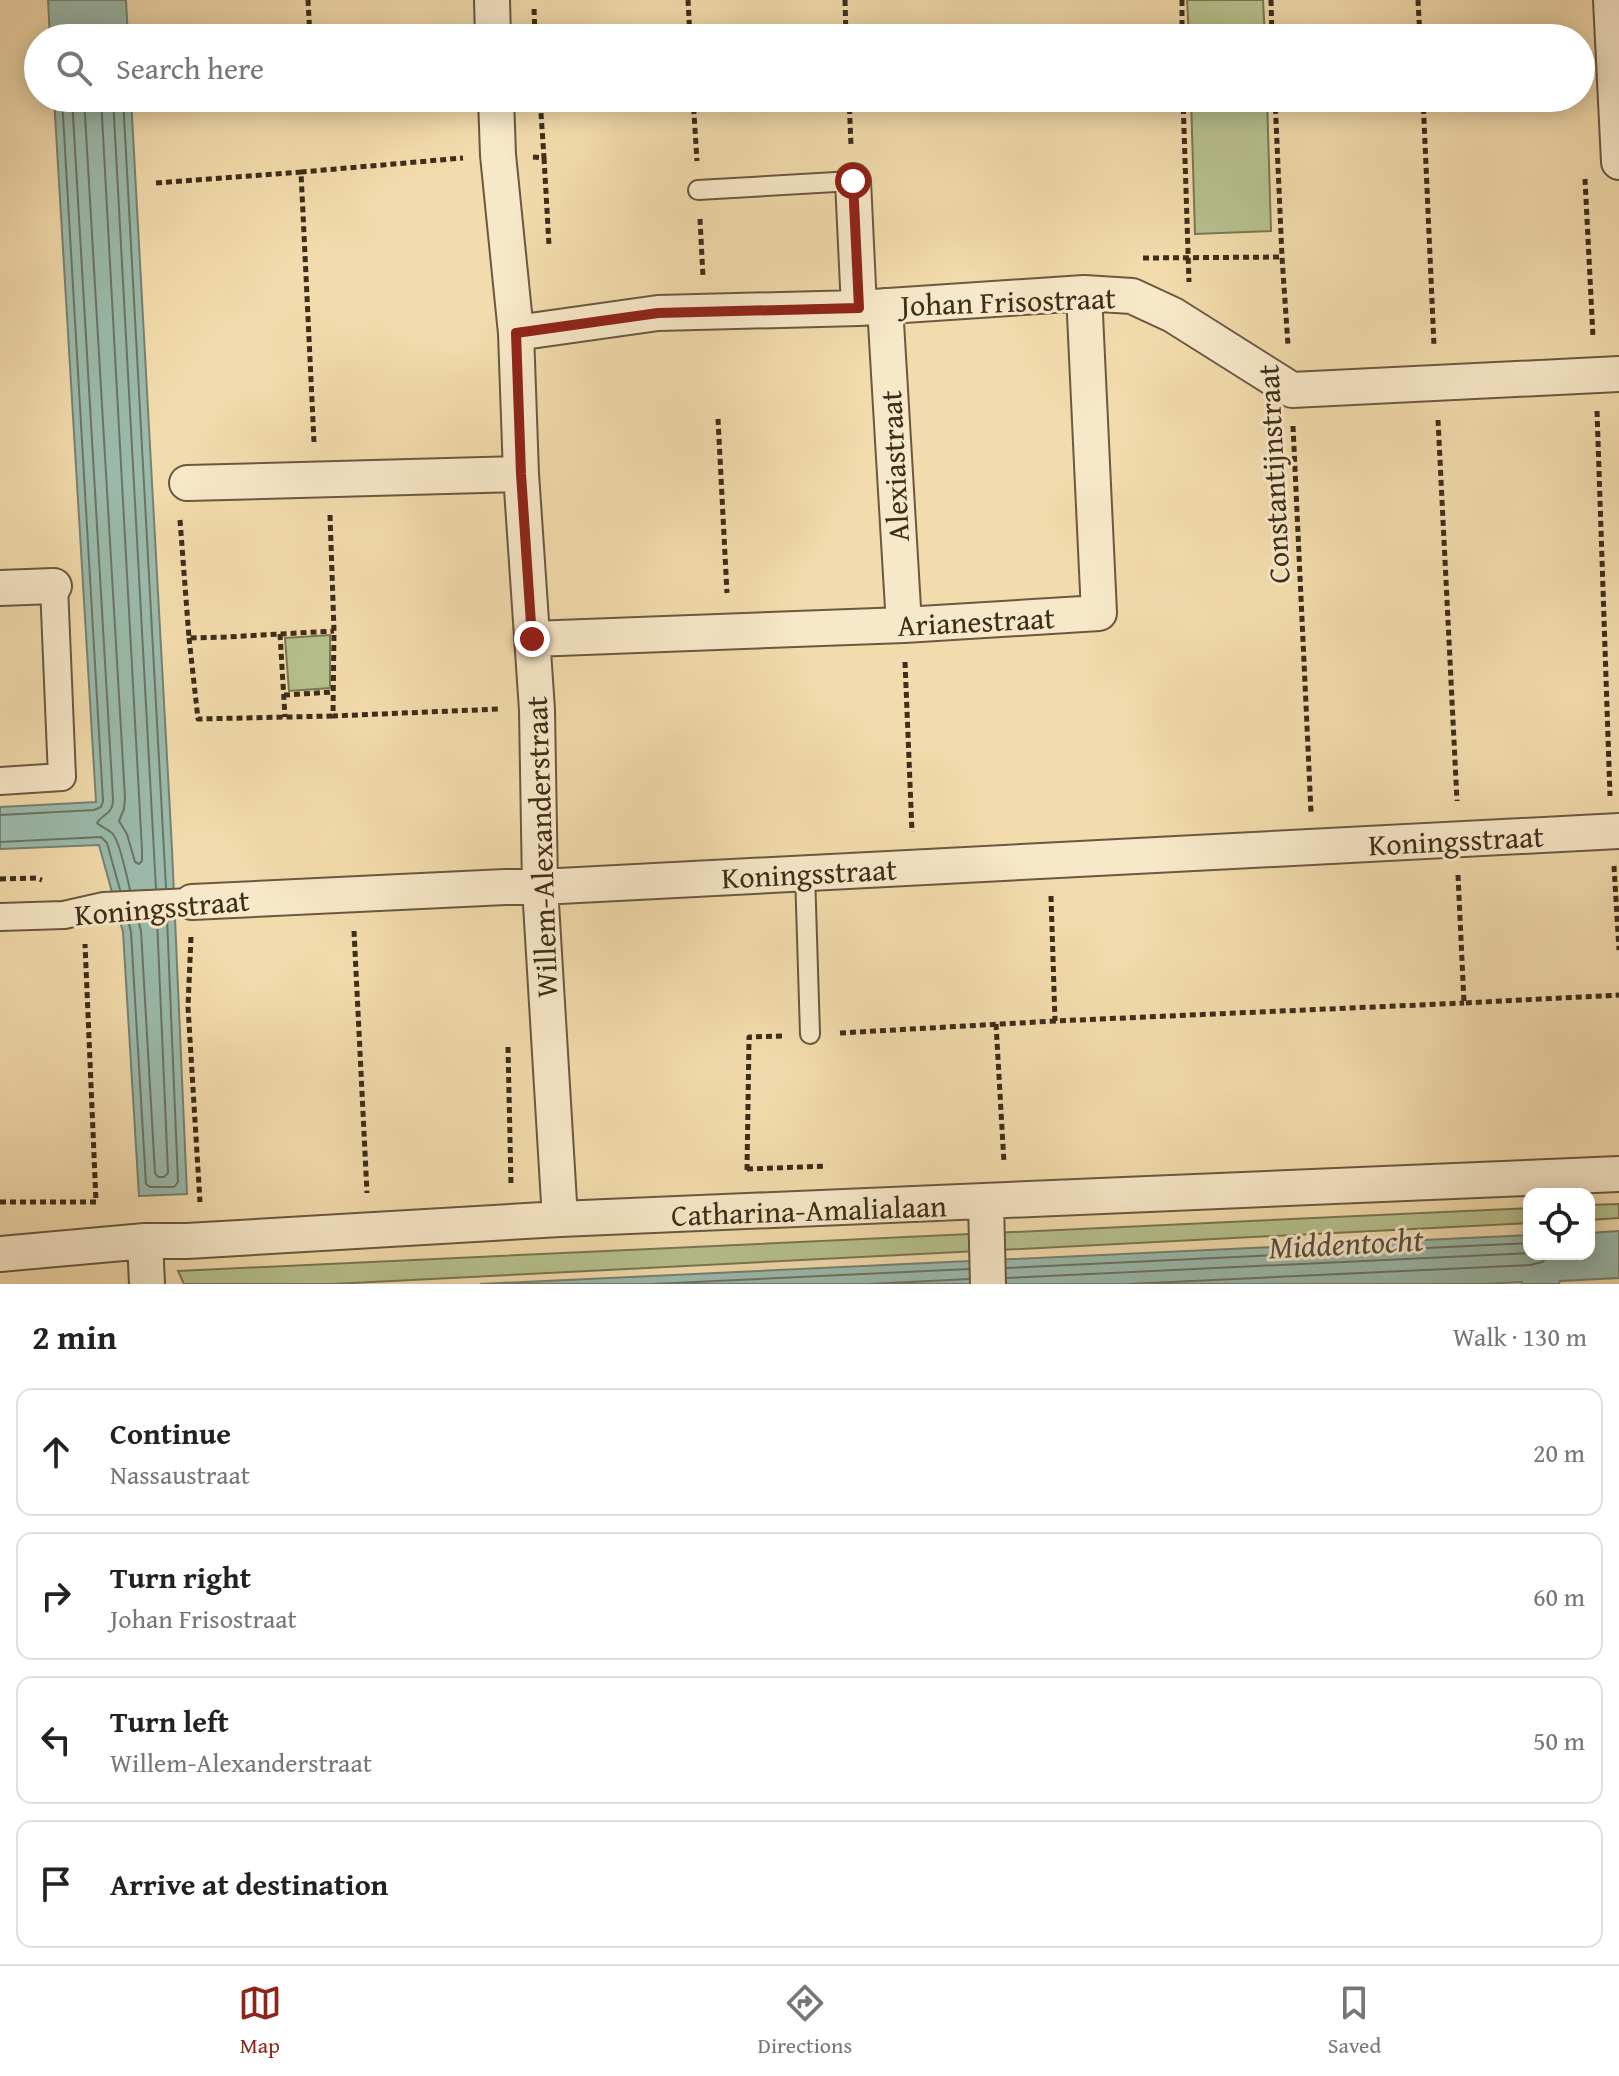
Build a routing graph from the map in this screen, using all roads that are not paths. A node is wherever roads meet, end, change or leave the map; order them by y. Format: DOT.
graph roads {
  1 [pos="492,0"];
  2 [pos="1611,0"];
  3 [pos="493,24"];
  4 [pos="496,112"];
  5 [pos="1618,127"];
  6 [pos="1619,162"];
  7 [pos="853,181"];
  8 [pos="698,190"];
  9 [pos="1084,293"];
  10 [pos="872,307"];
  11 [pos="516,333"];
  12 [pos="1607,375"];
  13 [pos="521,474"];
  14 [pos="187,483"];
  15 [pos="54,586"];
  16 [pos="0,588"];
  17 [pos="904,625"];
  18 [pos="532,639"];
  19 [pos="0,781"];
  20 [pos="1615,832"];
  21 [pos="805,873"];
  22 [pos="540,887"];
  23 [pos="192,902"];
  24 [pos="0,917"];
  25 [pos="810,1034"];
  26 [pos="1619,1174"];
  27 [pos="996,1202"];
  28 [pos="560,1219"];
  29 [pos="145,1241"];
  30 [pos="0,1254"];
  31 [pos="147,1282"];
  32 [pos="988,1284"];
  1 -- 3 [label="street"];
  2 -- 5 [label="street"];
  4 -- 11 [label="street, Willem-Alexanderstraat"];
  5 -- 6 [label="street"];
  7 -- 8 [label="lane"];
  7 -- 10 [label="street, Alexiastraat"];
  9 -- 10 [label="street, Johan Frisostraat"];
  9 -- 12 [label="street, Johan Frisostraat"];
  9 -- 17 [label="street, Arianestraat"];
  10 -- 11 [label="street, Johan Frisostraat"];
  10 -- 17 [label="street, Alexiastraat"];
  11 -- 13 [label="street, Willem-Alexanderstraat"];
  13 -- 14 [label="street"];
  13 -- 18 [label="street, Willem-Alexanderstraat"];
  15 -- 16 [label="street"];
  15 -- 19 [label="street"];
  17 -- 18 [label="street, Arianestraat"];
  18 -- 22 [label="street, Willem-Alexanderstraat"];
  20 -- 21 [label="street, Koningsstraat"];
  21 -- 22 [label="street, Koningsstraat"];
  21 -- 25 [label="lane"];
  22 -- 23 [label="street, Koningsstraat"];
  22 -- 28 [label="street, Willem-Alexanderstraat"];
  23 -- 24 [label="street, Koningsstraat"];
  26 -- 27 [label="street, Catharina-Amalialaan"];
  27 -- 28 [label="street, Catharina-Amalialaan"];
  27 -- 32 [label="street"];
  28 -- 29 [label="street, Catharina-Amalialaan"];
  29 -- 30 [label="street, Catharina-Amalialaan"];
  29 -- 31 [label="street"];
}
